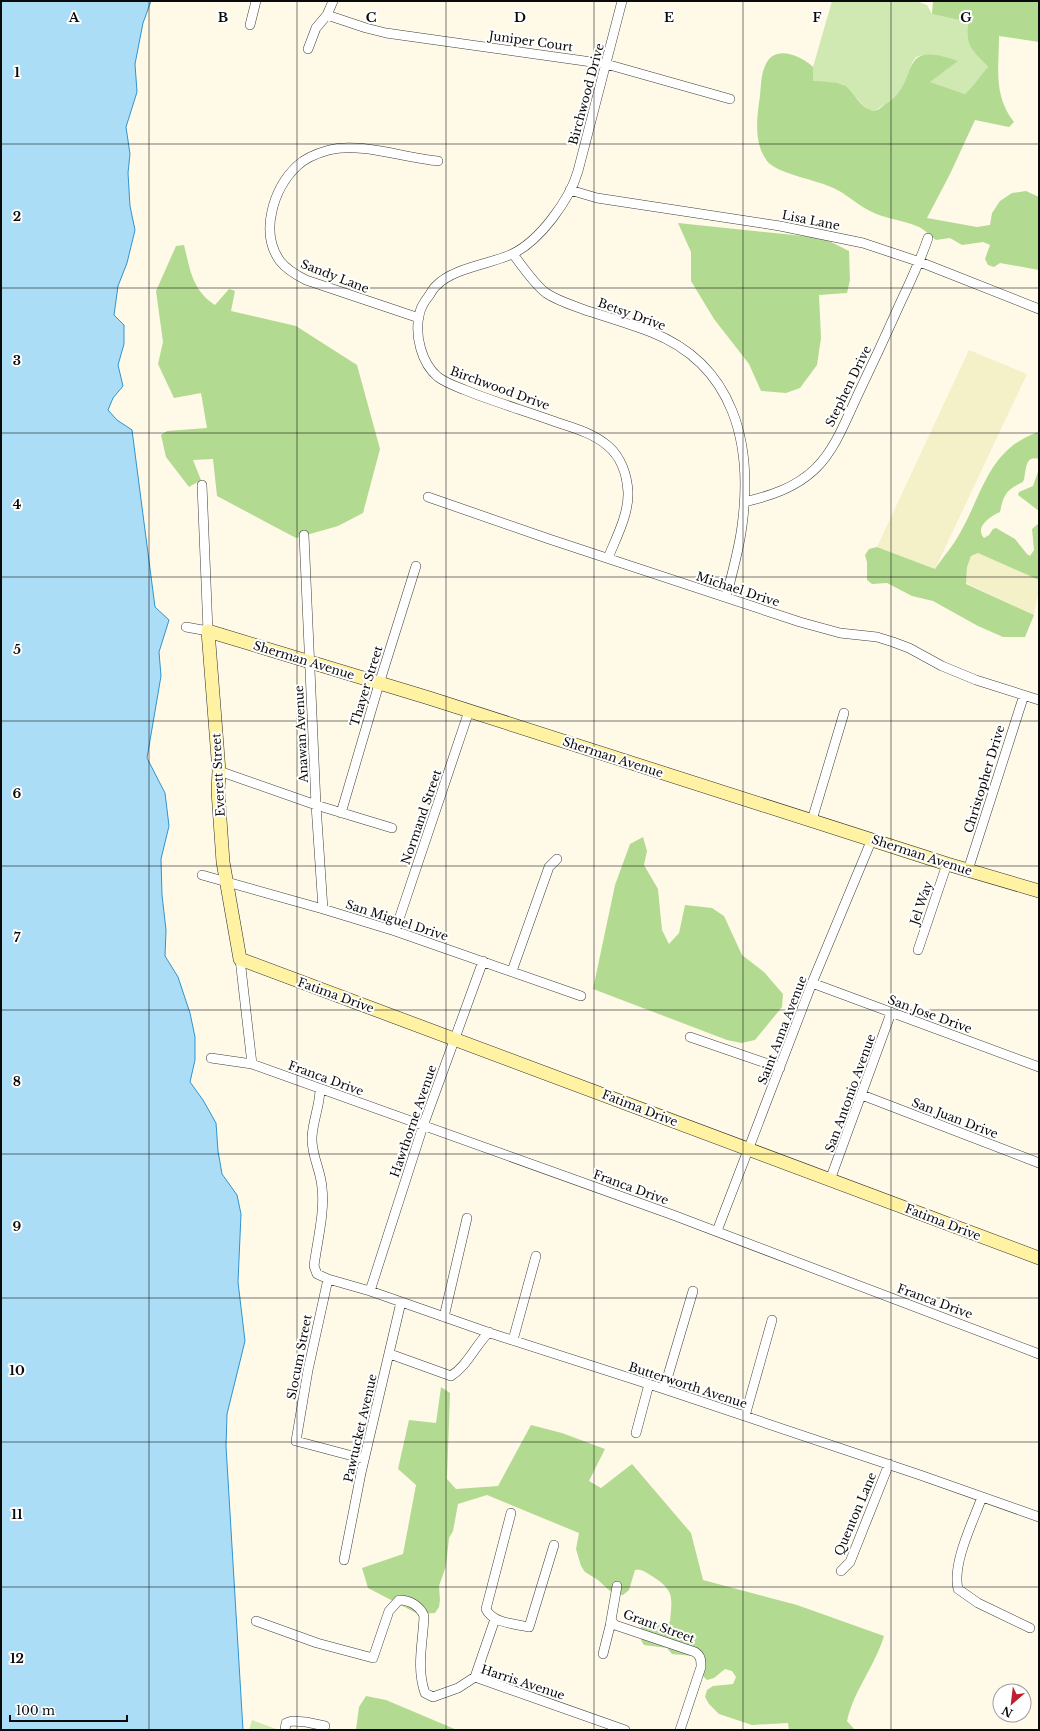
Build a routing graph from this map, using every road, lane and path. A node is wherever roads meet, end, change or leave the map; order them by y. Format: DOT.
graph roads {
  1 [pos="256,1"];
  2 [pos="333,1"];
  3 [pos="622,1"];
  4 [pos="327,15"];
  5 [pos="250,25"];
  6 [pos="308,49"];
  7 [pos="606,64"];
  8 [pos="730,98"];
  9 [pos="438,161"];
  10 [pos="570,190"];
  11 [pos="928,238"];
  12 [pos="513,254"];
  13 [pos="920,262"];
  14 [pos="1039,309"];
  15 [pos="418,318"];
  16 [pos="202,485"];
  17 [pos="428,497"];
  18 [pos="744,502"];
  19 [pos="304,535"];
  20 [pos="608,558"];
  21 [pos="416,566"];
  22 [pos="726,597"];
  23 [pos="186,627"];
  24 [pos="208,631"];
  25 [pos="309,661"];
  26 [pos="379,684"];
  27 [pos="1024,695"];
  28 [pos="1039,700"];
  29 [pos="469,711"];
  30 [pos="844,713"];
  31 [pos="219,771"];
  32 [pos="316,805"];
  33 [pos="341,813"];
  34 [pos="812,820"];
  35 [pos="392,828"];
  36 [pos="872,839"];
  37 [pos="557,859"];
  38 [pos="947,864"];
  39 [pos="968,870"];
  40 [pos="202,875"];
  41 [pos="226,881"];
  42 [pos="1039,891"];
  43 [pos="323,909"];
  44 [pos="395,931"];
  45 [pos="918,950"];
  46 [pos="240,959"];
  47 [pos="483,961"];
  48 [pos="512,971"];
  49 [pos="812,983"];
  50 [pos="582,996"];
  51 [pos="891,1013"];
  52 [pos="690,1037"];
  53 [pos="454,1039"];
  54 [pos="211,1058"];
  55 [pos="252,1064"];
  56 [pos="1039,1067"];
  57 [pos="780,1068"];
  58 [pos="320,1089"];
  59 [pos="862,1095"];
  60 [pos="423,1126"];
  61 [pos="749,1149"];
  62 [pos="1039,1163"];
  63 [pos="830,1180"];
  64 [pos="467,1218"];
  65 [pos="717,1231"];
  66 [pos="536,1256"];
  67 [pos="1039,1258"];
  68 [pos="328,1279"];
  69 [pos="370,1291"];
  70 [pos="693,1291"];
  71 [pos="401,1302"];
  72 [pos="444,1317"];
  73 [pos="772,1320"];
  74 [pos="488,1332"];
  75 [pos="513,1340"];
  76 [pos="390,1354"];
  77 [pos="1039,1354"];
  78 [pos="649,1384"];
  79 [pos="664,1389"];
  80 [pos="745,1416"];
  81 [pos="636,1433"];
  82 [pos="364,1460"];
  83 [pos="889,1464"];
  84 [pos="982,1497"];
  85 [pos="511,1513"];
  86 [pos="1039,1517"];
  87 [pos="554,1545"];
  88 [pos="344,1560"];
  89 [pos="841,1571"];
  90 [pos="618,1586"];
  91 [pos="495,1619"];
  92 [pos="611,1620"];
  93 [pos="256,1621"];
  94 [pos="1030,1628"];
  95 [pos="603,1654"];
  96 [pos="475,1677"];
  97 [pos="325,1726"];
  98 [pos="285,1729"];
  99 [pos="625,1730"];
  100 [pos="680,1730"];
  1 -- 5 [label="street"];
  2 -- 4 [label="street"];
  3 -- 7 [label="street, Birchwood Drive"];
  4 -- 6 [label="street"];
  4 -- 7 [label="street, Juniper Court"];
  7 -- 8 [label="street, Juniper Court"];
  7 -- 10 [label="street, Birchwood Drive"];
  9 -- 15 [label="street, Sandy Lane"];
  10 -- 12 [label="street, Birchwood Drive"];
  10 -- 13 [label="street, Lisa Lane"];
  11 -- 13 [label="street, Stephen Drive"];
  12 -- 15 [label="street, Birchwood Drive"];
  12 -- 18 [label="street, Betsy Drive"];
  13 -- 14 [label="street, Lisa Lane"];
  13 -- 18 [label="street, Stephen Drive"];
  15 -- 20 [label="street, Birchwood Drive"];
  16 -- 24 [label="street, Everett Street"];
  17 -- 20 [label="street, Michael Drive"];
  18 -- 22 [label="street, Betsy Drive"];
  19 -- 25 [label="street, Anawan Avenue"];
  20 -- 22 [label="street, Michael Drive"];
  21 -- 26 [label="street, Thayer Street"];
  22 -- 27 [label="street, Michael Drive"];
  23 -- 24 [label="street, Sherman Avenue"];
  24 -- 25 [label="street, Sherman Avenue"];
  24 -- 31 [label="street, Everett Street"];
  25 -- 26 [label="street, Sherman Avenue"];
  25 -- 32 [label="street, Anawan Avenue"];
  26 -- 29 [label="street, Sherman Avenue"];
  26 -- 33 [label="street, Thayer Street"];
  27 -- 28 [label="street, Michael Drive"];
  27 -- 39 [label="street, Christopher Drive"];
  29 -- 34 [label="street, Sherman Avenue"];
  29 -- 44 [label="street, Normand Street"];
  30 -- 34 [label="street"];
  31 -- 32 [label="street"];
  31 -- 41 [label="street, Everett Street"];
  32 -- 33 [label="street"];
  32 -- 43 [label="street, Anawan Avenue"];
  33 -- 35 [label="street"];
  34 -- 36 [label="street, Sherman Avenue"];
  36 -- 38 [label="street, Sherman Avenue"];
  36 -- 49 [label="street, Saint Anna Avenue"];
  37 -- 48 [label="street"];
  38 -- 39 [label="street, Sherman Avenue"];
  38 -- 45 [label="street, Jel Way"];
  39 -- 42 [label="street, Sherman Avenue"];
  40 -- 41 [label="street, San Miguel Drive"];
  41 -- 43 [label="street, San Miguel Drive"];
  41 -- 46 [label="street, Everett Street"];
  43 -- 44 [label="street, San Miguel Drive"];
  44 -- 47 [label="street, San Miguel Drive"];
  46 -- 53 [label="street, Fatima Drive"];
  46 -- 55 [label="street, Everett Street"];
  47 -- 48 [label="street, San Miguel Drive"];
  47 -- 53 [label="street, Hawthorne Avenue"];
  48 -- 50 [label="street, San Miguel Drive"];
  49 -- 51 [label="street, San Jose Drive"];
  49 -- 57 [label="street, Saint Anna Avenue"];
  51 -- 56 [label="street, San Jose Drive"];
  51 -- 59 [label="street, San Antonio Avenue"];
  52 -- 57 [label="street"];
  53 -- 60 [label="street, Hawthorne Avenue"];
  53 -- 61 [label="street, Fatima Drive"];
  54 -- 55 [label="street, Franca Drive"];
  55 -- 58 [label="street, Franca Drive"];
  57 -- 61 [label="street, Saint Anna Avenue"];
  58 -- 60 [label="street, Franca Drive"];
  58 -- 68 [label="street"];
  59 -- 62 [label="street, San Juan Drive"];
  59 -- 63 [label="street, San Antonio Avenue"];
  60 -- 65 [label="street, Franca Drive"];
  60 -- 69 [label="street, Hawthorne Avenue"];
  61 -- 63 [label="street, Fatima Drive"];
  61 -- 65 [label="street, Saint Anna Avenue"];
  63 -- 67 [label="street, Fatima Drive"];
  64 -- 72 [label="street"];
  65 -- 77 [label="street, Franca Drive"];
  66 -- 75 [label="street"];
  68 -- 69 [label="street, Butterworth Avenue"];
  68 -- 82 [label="street, Slocum Street"];
  69 -- 71 [label="street, Butterworth Avenue"];
  70 -- 79 [label="street"];
  71 -- 72 [label="street, Butterworth Avenue"];
  71 -- 76 [label="street, Pawtucket Avenue"];
  72 -- 74 [label="street, Butterworth Avenue"];
  73 -- 80 [label="street"];
  74 -- 75 [label="street, Butterworth Avenue"];
  74 -- 76 [label="street"];
  75 -- 78 [label="street, Butterworth Avenue"];
  76 -- 82 [label="street, Pawtucket Avenue"];
  78 -- 79 [label="street, Butterworth Avenue"];
  78 -- 81 [label="street"];
  79 -- 80 [label="street, Butterworth Avenue"];
  80 -- 83 [label="street, Butterworth Avenue"];
  82 -- 88 [label="street, Pawtucket Avenue"];
  83 -- 84 [label="street, Butterworth Avenue"];
  83 -- 89 [label="street, Quenton Lane"];
  84 -- 86 [label="street, Butterworth Avenue"];
  84 -- 94 [label="street"];
  85 -- 91 [label="street"];
  87 -- 91 [label="street"];
  90 -- 92 [label="street"];
  91 -- 96 [label="street"];
  92 -- 95 [label="street"];
  92 -- 100 [label="street, Grant Street"];
  93 -- 96 [label="street, Harris Avenue"];
  96 -- 99 [label="street, Harris Avenue"];
  97 -- 98 [label="street"];
}
